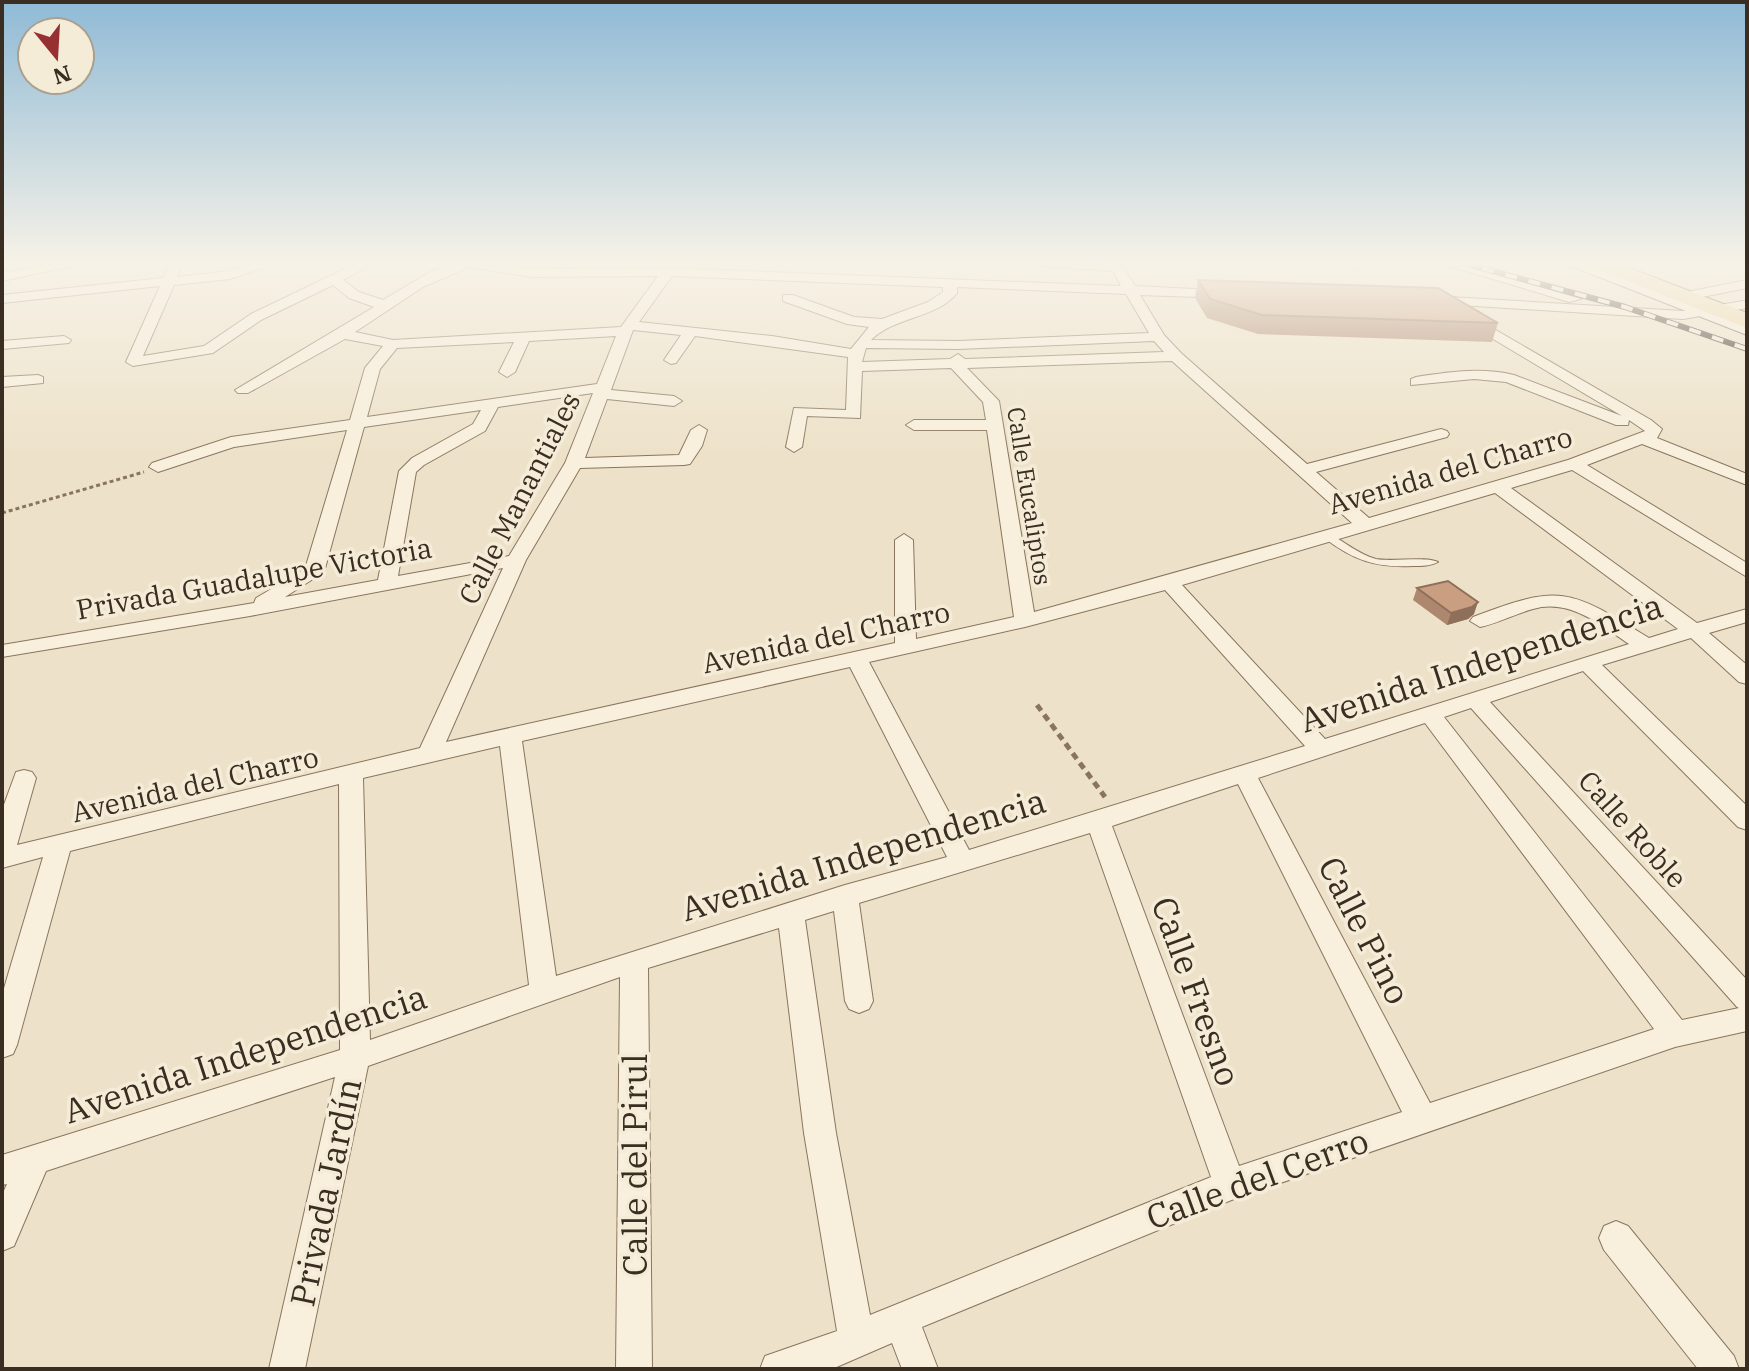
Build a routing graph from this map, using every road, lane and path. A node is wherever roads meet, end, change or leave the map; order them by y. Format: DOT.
graph roads {
  1 [pos="149,326"];
  2 [pos="243,326"];
  3 [pos="354,326"];
  4 [pos="884,326"];
  5 [pos="1152,326"];
  6 [pos="1471,326"];
  7 [pos="627,328"];
  8 [pos="691,331"];
  9 [pos="343,334"];
  10 [pos="524,336"];
  11 [pos="1158,337"];
  12 [pos="64,340"];
  13 [pos="393,344"];
  14 [pos="2,345"];
  15 [pos="958,345"];
  16 [pos="857,355"];
  17 [pos="1176,356"];
  18 [pos="671,360"];
  19 [pos="957,366"];
  20 [pos="507,372"];
  21 [pos="38,380"];
  22 [pos="2,382"];
  23 [pos="1416,382"];
  24 [pos="243,390"];
  25 [pos="604,390"];
  26 [pos="674,401"];
  27 [pos="491,404"];
  28 [pos="355,423"];
  29 [pos="914,425"];
  30 [pos="997,425"];
  31 [pos="699,430"];
  32 [pos="1441,434"];
  33 [pos="1649,437"];
  34 [pos="794,447"];
  35 [pos="574,463"];
  36 [pos="1574,464"];
  37 [pos="158,467"];
  38 [pos="1302,470"];
  39 [pos="1747,480"];
  40 [pos="1497,486"];
  41 [pos="2,513"];
  42 [pos="1364,524"];
  43 [pos="1326,535"];
  44 [pos="904,540"];
  45 [pos="516,560"];
  46 [pos="1433,562"];
  47 [pos="1747,571"];
  48 [pos="387,583"];
  49 [pos="1169,583"];
  50 [pos="250,610"];
  51 [pos="1747,615"];
  52 [pos="1025,621"];
  53 [pos="1480,621"];
  54 [pos="1696,632"];
  55 [pos="1646,645"];
  56 [pos="906,648"];
  57 [pos="2,651"];
  58 [pos="856,658"];
  59 [pos="1587,663"];
  60 [pos="1747,677"];
  61 [pos="1475,699"];
  62 [pos="1037,705"];
  63 [pos="1431,716"];
  64 [pos="510,736"];
  65 [pos="1322,750"];
  66 [pos="429,754"];
  67 [pos="351,775"];
  68 [pos="1245,775"];
  69 [pos="24,778"];
  70 [pos="1108,818"];
  71 [pos="1747,821"];
  72 [pos="59,845"];
  73 [pos="2,851"];
  74 [pos="2,858"];
  75 [pos="961,860"];
  76 [pos="845,895"];
  77 [pos="791,913"];
  78 [pos="634,961"];
  79 [pos="544,990"];
  80 [pos="1747,999"];
  81 [pos="859,1001"];
  82 [pos="1747,1019"];
  83 [pos="1675,1034"];
  84 [pos="2,1045"];
  85 [pos="355,1058"];
  86 [pos="1421,1118"];
  87 [pos="34,1160"];
  88 [pos="2,1170"];
  89 [pos="1230,1185"];
  90 [pos="2,1234"];
  91 [pos="1616,1238"];
  92 [pos="901,1318"];
  93 [pos="857,1342"];
  94 [pos="287,1369"];
  95 [pos="634,1369"];
  96 [pos="778,1369"];
  97 [pos="920,1369"];
  98 [pos="1720,1369"];
  1 -- 2 [label="street"];
  3 -- 9 [label="street"];
  4 -- 16 [label="street"];
  5 -- 11 [label="street"];
  6 -- 33 [label="street"];
  7 -- 8 [label="street"];
  7 -- 10 [label="street"];
  7 -- 25 [label="street, Calle Manantiales"];
  8 -- 16 [label="street"];
  8 -- 18 [label="street"];
  9 -- 13 [label="street"];
  9 -- 24 [label="street"];
  10 -- 13 [label="street"];
  10 -- 20 [label="street"];
  11 -- 15 [label="street"];
  11 -- 17 [label="street"];
  12 -- 14 [label="street"];
  13 -- 28 [label="street"];
  15 -- 16 [label="street"];
  15 -- 19 [label="street"];
  16 -- 19 [label="street"];
  16 -- 34 [label="street"];
  17 -- 19 [label="street"];
  17 -- 38 [label="street"];
  19 -- 30 [label="street, Calle Eucaliptos"];
  21 -- 22 [label="street"];
  23 -- 33 [label="street"];
  25 -- 26 [label="street"];
  25 -- 27 [label="street"];
  25 -- 35 [label="street, Calle Manantiales"];
  27 -- 28 [label="street"];
  27 -- 48 [label="street"];
  28 -- 37 [label="street"];
  28 -- 50 [label="street"];
  29 -- 30 [label="street"];
  30 -- 52 [label="street, Calle Eucaliptos"];
  31 -- 35 [label="street"];
  32 -- 38 [label="street"];
  33 -- 36 [label="street, Avenida del Charro"];
  33 -- 39 [label="street"];
  35 -- 45 [label="street, Calle Manantiales"];
  36 -- 40 [label="street, Avenida del Charro"];
  36 -- 47 [label="street"];
  37 -- 41 [label="path"];
  38 -- 42 [label="street"];
  40 -- 42 [label="street, Avenida del Charro"];
  40 -- 54 [label="street"];
  42 -- 43 [label="street, Avenida del Charro"];
  43 -- 46 [label="lane"];
  43 -- 49 [label="street, Avenida del Charro"];
  44 -- 56 [label="street"];
  45 -- 48 [label="street, Privada Guadalupe Victoria"];
  45 -- 66 [label="street, Calle Manantiales"];
  48 -- 50 [label="street, Privada Guadalupe Victoria"];
  49 -- 52 [label="street, Avenida del Charro"];
  49 -- 65 [label="street"];
  50 -- 57 [label="street, Privada Guadalupe Victoria"];
  51 -- 54 [label="street, Avenida Independencia"];
  52 -- 56 [label="street, Avenida del Charro"];
  53 -- 55 [label="street"];
  54 -- 55 [label="street, Avenida Independencia"];
  54 -- 60 [label="street"];
  55 -- 59 [label="street, Avenida Independencia"];
  56 -- 58 [label="street, Avenida del Charro"];
  58 -- 64 [label="street, Avenida del Charro"];
  58 -- 75 [label="street"];
  59 -- 61 [label="street, Avenida Independencia"];
  59 -- 71 [label="street"];
  61 -- 63 [label="street, Avenida Independencia"];
  61 -- 80 [label="street, Calle Roble"];
  62 -- 70 [label="path"];
  63 -- 65 [label="street, Avenida Independencia"];
  63 -- 83 [label="street"];
  64 -- 66 [label="street, Avenida del Charro"];
  64 -- 79 [label="street"];
  65 -- 68 [label="street, Avenida Independencia"];
  66 -- 67 [label="street, Avenida del Charro"];
  67 -- 72 [label="street, Avenida del Charro"];
  67 -- 85 [label="street, Privada Jardín"];
  68 -- 70 [label="street, Avenida Independencia"];
  68 -- 86 [label="street, Calle Pino"];
  69 -- 73 [label="street"];
  70 -- 75 [label="street, Avenida Independencia"];
  70 -- 89 [label="street, Calle Fresno"];
  72 -- 74 [label="street, Avenida del Charro"];
  72 -- 84 [label="street"];
  75 -- 76 [label="street, Avenida Independencia"];
  76 -- 77 [label="street, Avenida Independencia"];
  76 -- 81 [label="street"];
  77 -- 78 [label="street, Avenida Independencia"];
  77 -- 93 [label="street"];
  78 -- 79 [label="street, Avenida Independencia"];
  78 -- 95 [label="street, Calle del Pirul"];
  79 -- 85 [label="street, Avenida Independencia"];
  82 -- 83 [label="street, Calle del Cerro"];
  83 -- 86 [label="street, Calle del Cerro"];
  85 -- 87 [label="street, Avenida Independencia"];
  85 -- 94 [label="street, Privada Jardín"];
  86 -- 89 [label="street, Calle del Cerro"];
  87 -- 88 [label="street, Avenida Independencia"];
  87 -- 90 [label="street"];
  89 -- 92 [label="street, Calle del Cerro"];
  91 -- 98 [label="street"];
  92 -- 93 [label="street, Calle del Cerro"];
  92 -- 97 [label="street"];
  93 -- 96 [label="street, Calle del Cerro"];
}
